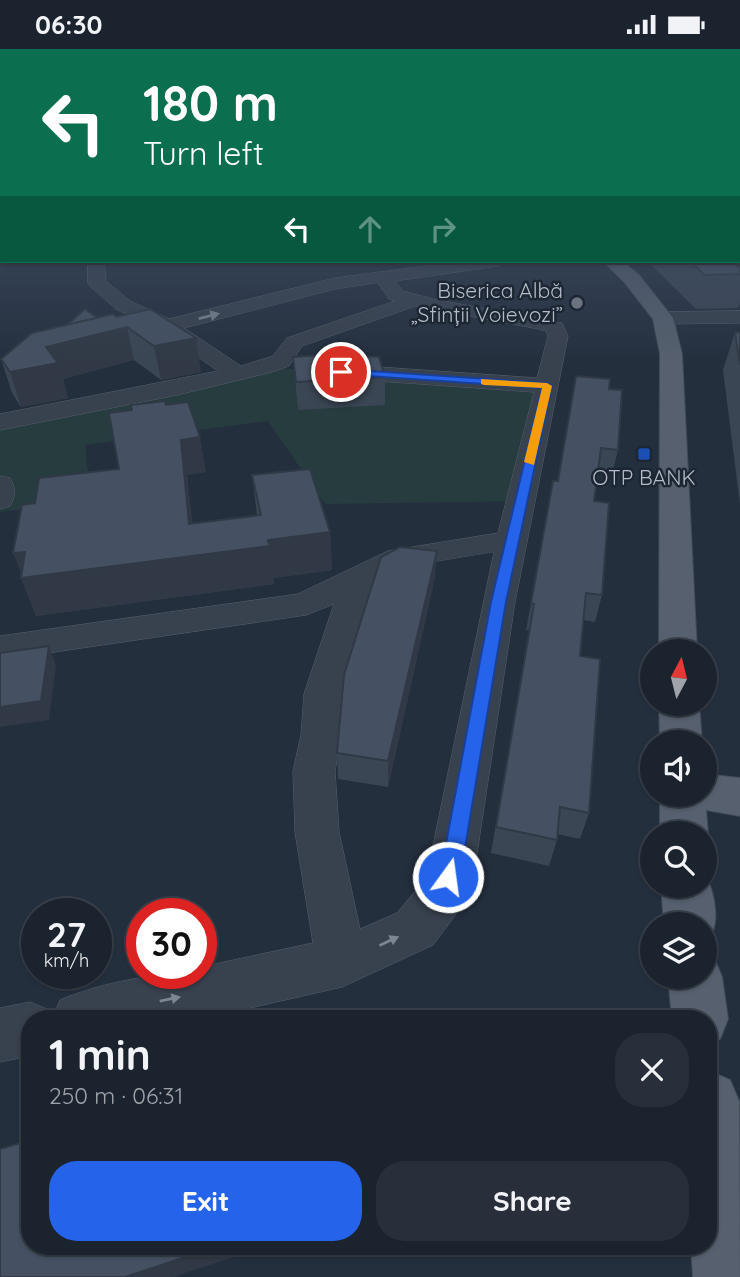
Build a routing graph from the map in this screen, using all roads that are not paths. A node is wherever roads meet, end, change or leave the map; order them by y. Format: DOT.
graph roads {
  1 [pos="96,263"];
  2 [pos="466,263"];
  3 [pos="614,263"];
  4 [pos="417,266"];
  5 [pos="382,277"];
  6 [pos="415,300"];
  7 [pos="740,317"];
  8 [pos="663,318"];
  9 [pos="167,326"];
  10 [pos="103,342"];
  11 [pos="264,367"];
  12 [pos="236,373"];
  13 [pos="547,386"];
  14 [pos="0,422"];
  15 [pos="0,484"];
  16 [pos="0,500"];
  17 [pos="512,540"];
  18 [pos="359,576"];
  19 [pos="678,639"];
  20 [pos="0,648"];
  21 [pos="717,794"];
  22 [pos="740,797"];
  23 [pos="342,962"];
  24 [pos="696,989"];
  25 [pos="121,1010"];
  26 [pos="699,1010"];
  27 [pos="21,1031"];
  28 [pos="0,1035"];
  29 [pos="717,1175"];
  30 [pos="728,1277"];
  1 -- 9 [label="street"];
  2 -- 4 [label="street"];
  3 -- 8 [label="main road"];
  4 -- 5 [label="street"];
  5 -- 6 [label="street"];
  9 -- 5 [label="street, one-way"];
  6 -- 11 [label="street"];
  6 -- 13 [label="street"];
  7 -- 8 [label="street"];
  8 -- 19 [label="main road"];
  9 -- 10 [label="street"];
  9 -- 12 [label="street"];
  11 -- 12 [label="street"];
  11 -- 13 [label="street"];
  12 -- 14 [label="street"];
  13 -- 17 [label="street"];
  15 -- 16 [label="street"];
  17 -- 18 [label="street"];
  23 -- 17 [label="street, one-way"];
  18 -- 20 [label="street"];
  18 -- 23 [label="street"];
  21 -- 22 [label="main road"];
  25 -- 23 [label="street, one-way"];
  24 -- 26 [label="main road"];
  27 -- 28 [label="street"];
  29 -- 30 [label="main road"];
}
